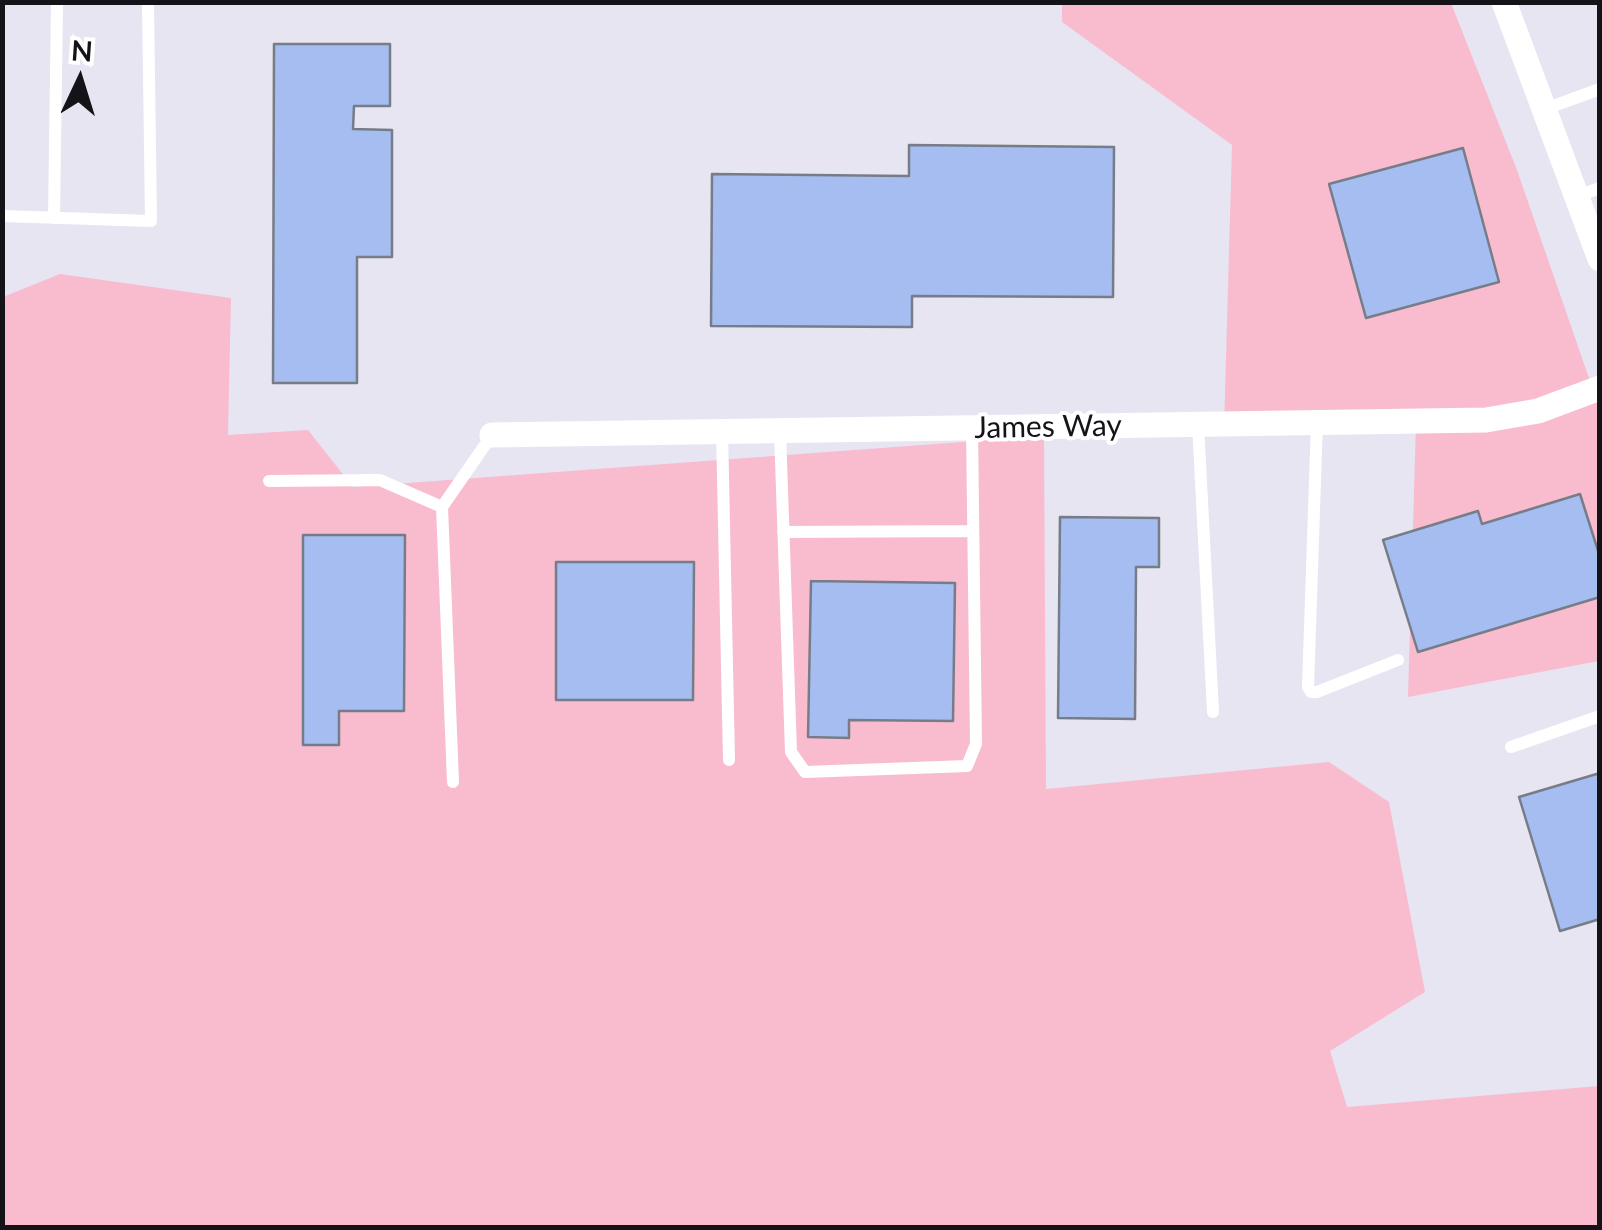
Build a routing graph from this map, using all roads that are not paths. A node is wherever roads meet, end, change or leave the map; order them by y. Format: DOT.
graph roads {
  1 [pos="57,2"];
  2 [pos="148,2"];
  3 [pos="1504,2"];
  4 [pos="1600,89"];
  5 [pos="1545,109"];
  6 [pos="1588,192"];
  7 [pos="2,216"];
  8 [pos="54,218"];
  9 [pos="1600,259"];
  10 [pos="1600,388"];
  11 [pos="1316,422"];
  12 [pos="1198,424"];
  13 [pos="972,428"];
  14 [pos="722,431"];
  15 [pos="780,431"];
  16 [pos="492,435"];
  17 [pos="269,481"];
  18 [pos="442,507"];
  19 [pos="973,530"];
  20 [pos="783,532"];
  21 [pos="1398,660"];
  22 [pos="1214,712"];
  23 [pos="1600,716"];
  24 [pos="1511,747"];
  25 [pos="729,760"];
  26 [pos="452,782"];
  1 -- 8 [label="lane"];
  2 -- 8 [label="lane"];
  3 -- 5 [label="street"];
  4 -- 5 [label="lane"];
  5 -- 6 [label="street"];
  6 -- 9 [label="street"];
  7 -- 8 [label="lane"];
  10 -- 11 [label="street, James Way"];
  11 -- 12 [label="street, James Way"];
  11 -- 21 [label="lane"];
  12 -- 13 [label="street, James Way"];
  12 -- 22 [label="lane"];
  13 -- 15 [label="street, James Way"];
  13 -- 19 [label="lane"];
  14 -- 15 [label="street, James Way"];
  14 -- 16 [label="street, James Way"];
  14 -- 25 [label="lane"];
  15 -- 20 [label="lane"];
  16 -- 18 [label="lane"];
  17 -- 18 [label="lane"];
  18 -- 26 [label="lane"];
  19 -- 20 [label="lane"];
  19 -- 20 [label="lane"];
  23 -- 24 [label="lane"];
}
